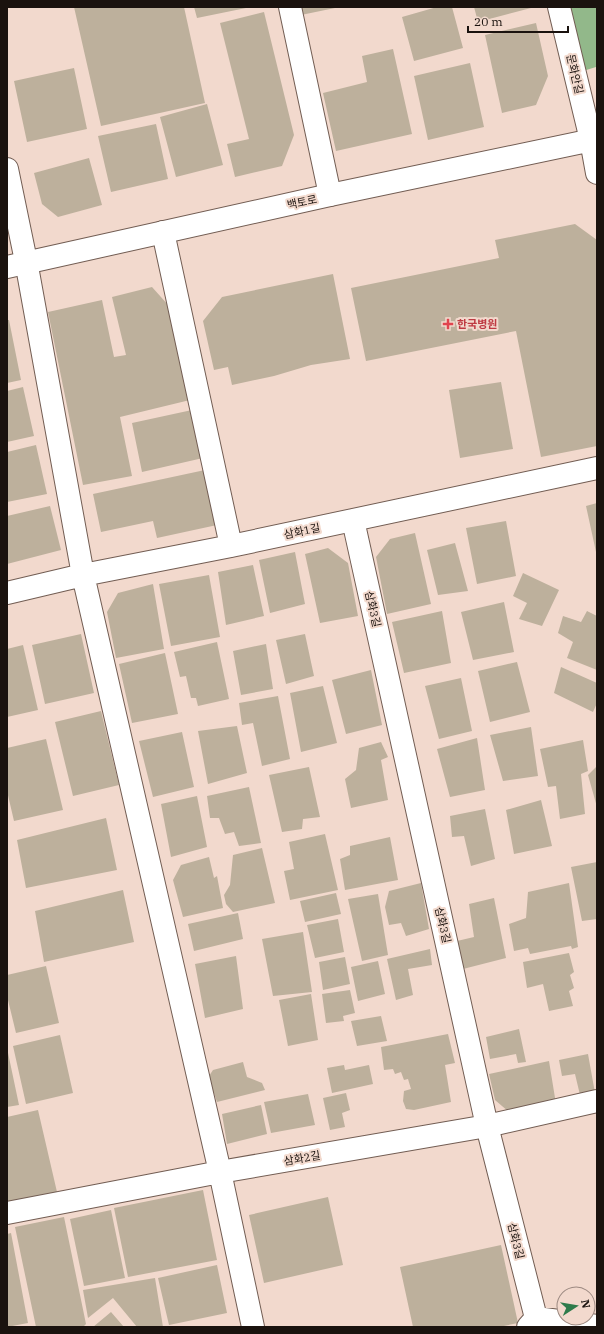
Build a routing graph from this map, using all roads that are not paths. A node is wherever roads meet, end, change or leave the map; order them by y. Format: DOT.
graph roads {
  1 [pos="290,7"];
  2 [pos="559,7"];
  3 [pos="595,135"];
  4 [pos="7,169"];
  5 [pos="597,173"];
  6 [pos="330,195"];
  7 [pos="163,232"];
  8 [pos="16,264"];
  9 [pos="597,468"];
  10 [pos="353,520"];
  11 [pos="231,546"];
  12 [pos="83,575"];
  13 [pos="7,593"];
  14 [pos="597,1101"];
  15 [pos="487,1126"];
  16 [pos="220,1172"];
  17 [pos="7,1213"];
  18 [pos="532,1323"];
  19 [pos="597,1326"];
  20 [pos="253,1327"];
  1 -- 6 [label="street"];
  2 -- 3 [label="street, 문화안길"];
  3 -- 5 [label="street, 문화안길"];
  3 -- 6 [label="street, 백토로"];
  4 -- 8 [label="street"];
  6 -- 7 [label="street, 백토로"];
  7 -- 8 [label="street, 백토로"];
  7 -- 11 [label="street"];
  8 -- 12 [label="street"];
  9 -- 10 [label="street, 삼화1길"];
  10 -- 11 [label="street, 삼화1길"];
  10 -- 15 [label="street, 삼화3길"];
  11 -- 12 [label="street, 삼화1길"];
  12 -- 13 [label="street, 삼화1길"];
  12 -- 16 [label="street"];
  14 -- 15 [label="street, 삼화2길"];
  15 -- 16 [label="street, 삼화2길"];
  15 -- 18 [label="street, 삼화3길"];
  16 -- 17 [label="street, 삼화2길"];
  16 -- 20 [label="street"];
  18 -- 19 [label="street"];
}
